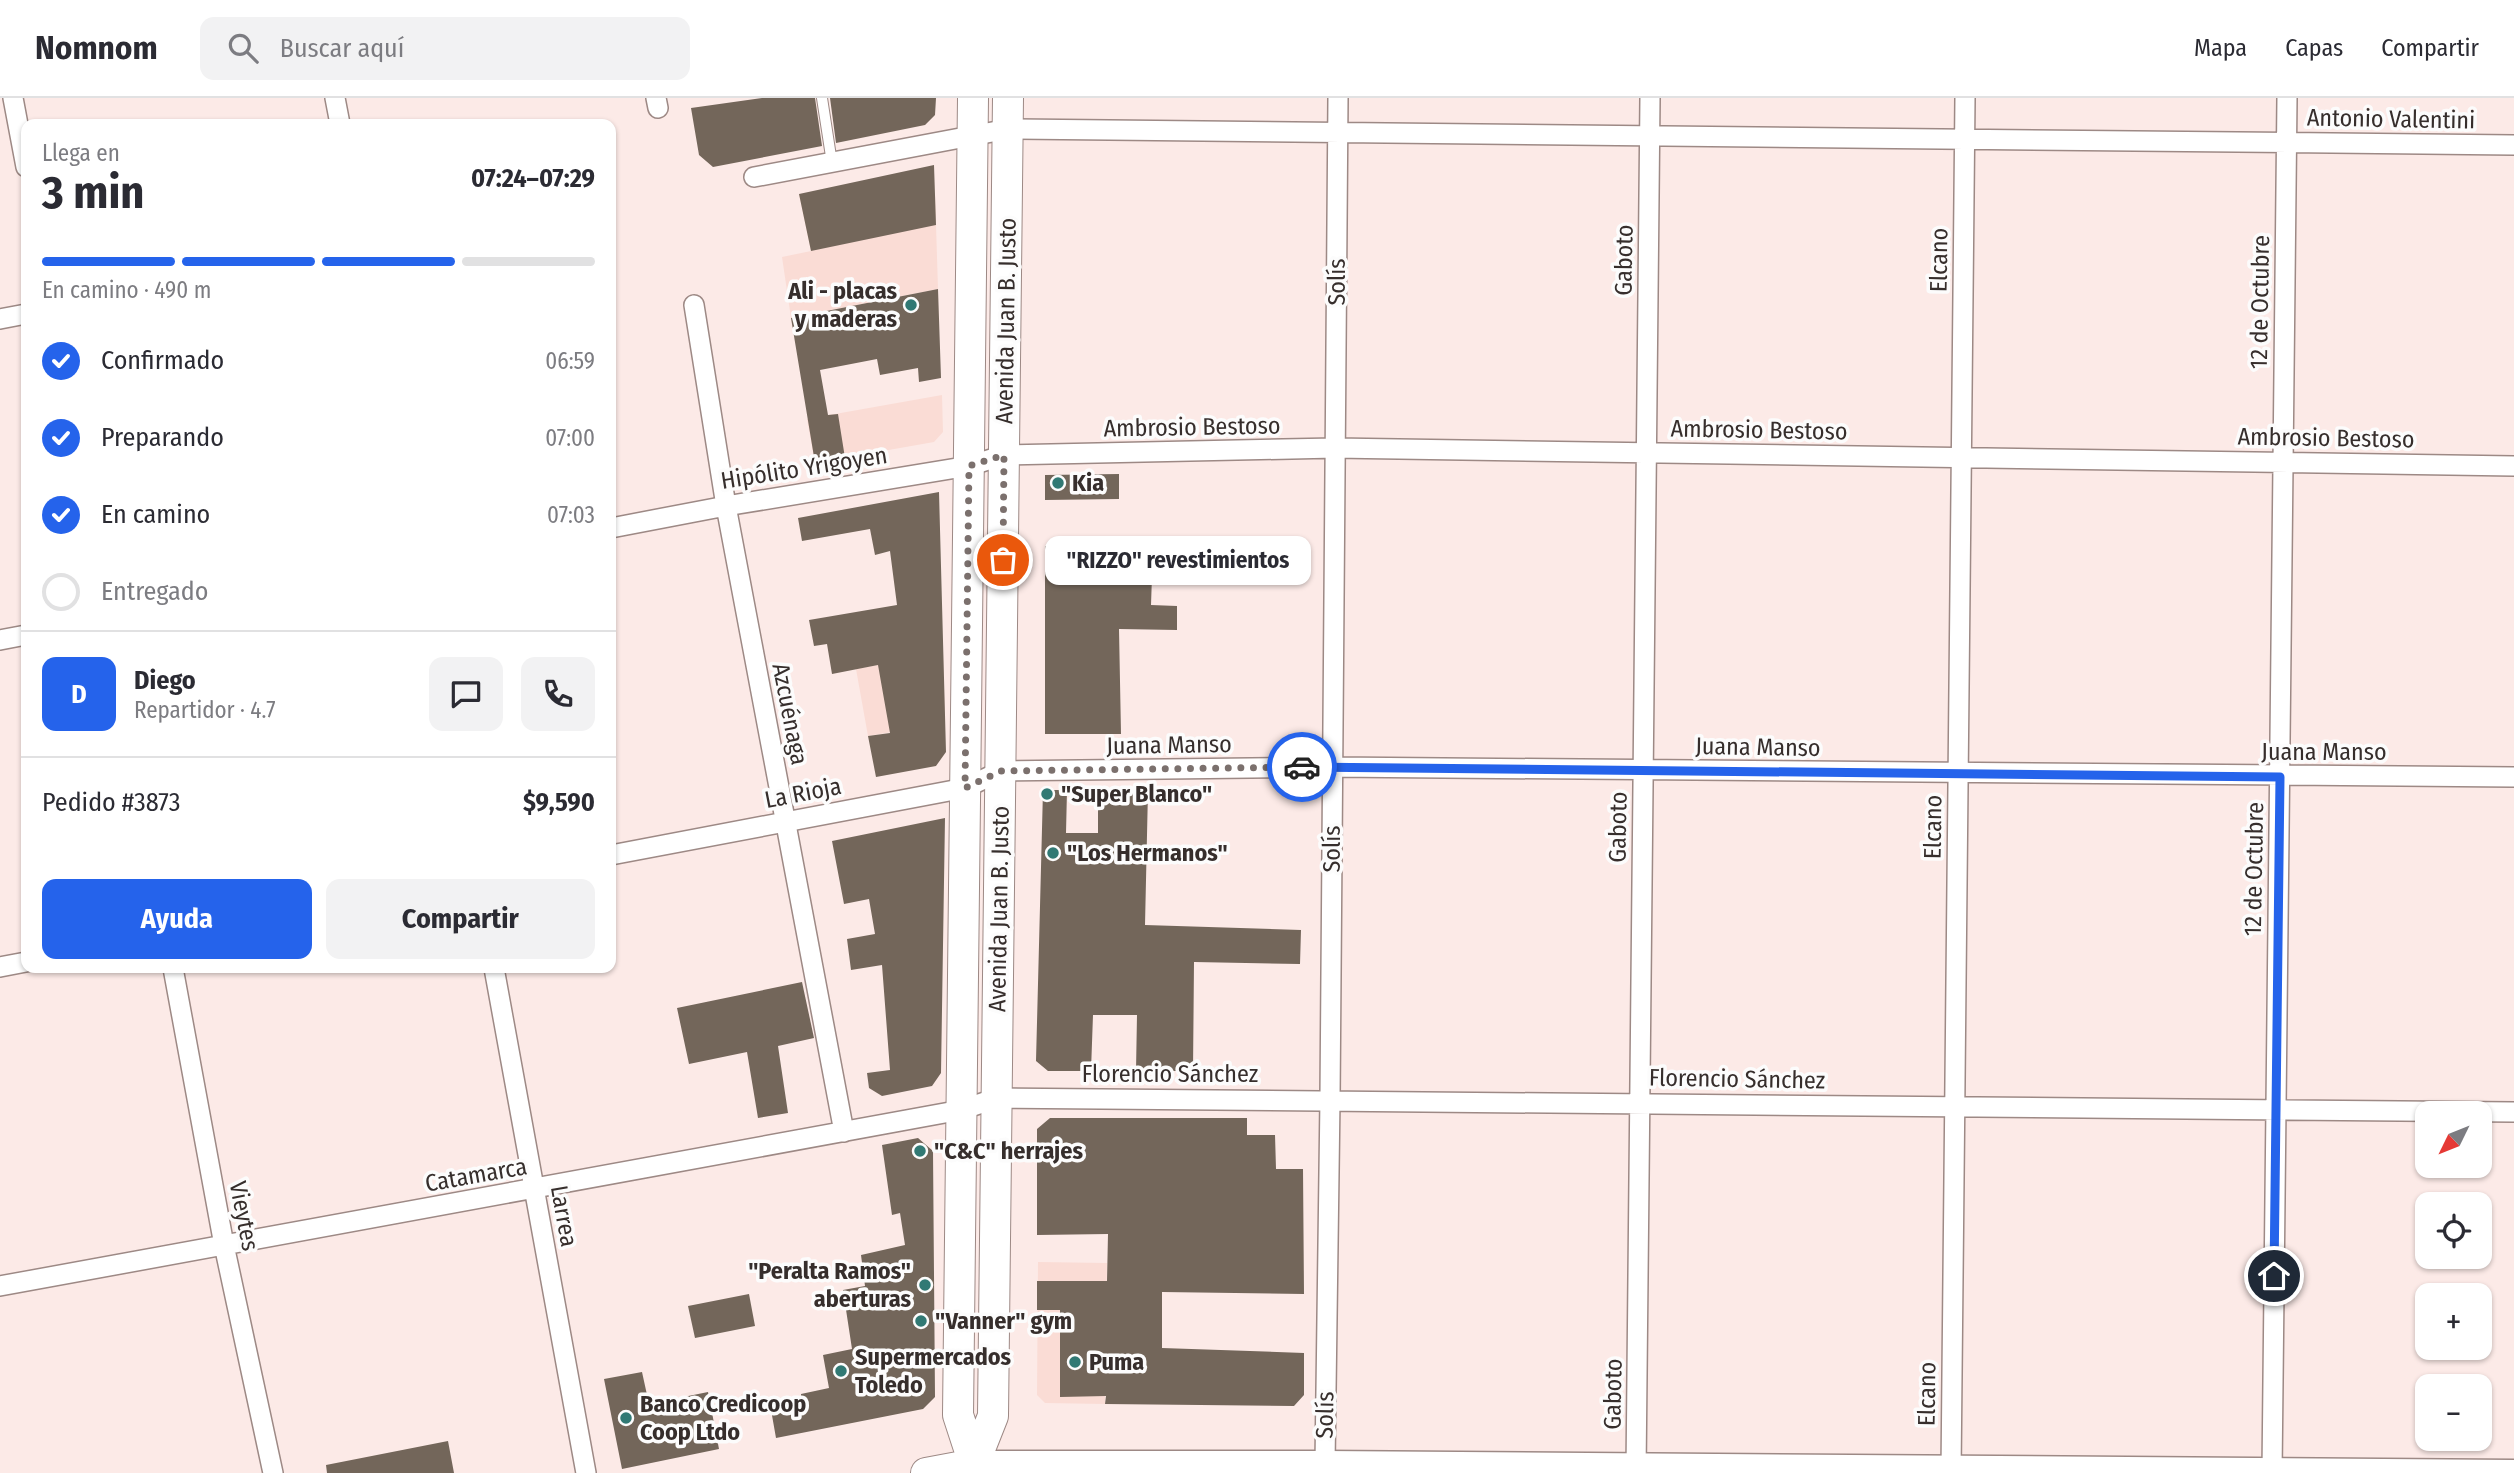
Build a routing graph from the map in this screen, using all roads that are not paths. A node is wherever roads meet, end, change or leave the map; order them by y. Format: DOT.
graph roads {
  1 [pos="13,98"];
  2 [pos="335,98"];
  3 [pos="822,98"];
  4 [pos="973,98"];
  5 [pos="1008,98"];
  6 [pos="1338,98"];
  7 [pos="1650,98"];
  8 [pos="1965,98"];
  9 [pos="2287,98"];
  10 [pos="339,119"];
  11 [pos="1008,130"];
  12 [pos="1338,132"];
  13 [pos="1650,135"];
  14 [pos="972,137"];
  15 [pos="1965,139"];
  16 [pos="21,140"];
  17 [pos="2286,143"];
  18 [pos="2514,145"];
  19 [pos="832,163"];
  20 [pos="754,177"];
  21 [pos="694,305"];
  22 [pos="21,315"];
  23 [pos="0,319"];
  24 [pos="1335,448"];
  25 [pos="1647,453"];
  26 [pos="1004,455"];
  27 [pos="1962,458"];
  28 [pos="2283,462"];
  29 [pos="969,466"];
  30 [pos="2514,466"];
  31 [pos="726,506"];
  32 [pos="616,527"];
  33 [pos="21,636"];
  34 [pos="0,640"];
  35 [pos="1333,767"];
  36 [pos="1644,770"];
  37 [pos="1001,771"];
  38 [pos="1958,774"];
  39 [pos="2280,777"];
  40 [pos="2514,777"];
  41 [pos="965,788"];
  42 [pos="786,820"];
  43 [pos="616,854"];
  44 [pos="21,963"];
  45 [pos="0,967"];
  46 [pos="174,973"];
  47 [pos="495,973"];
  48 [pos="997,1098"];
  49 [pos="1331,1099"];
  50 [pos="1640,1102"];
  51 [pos="1955,1106"];
  52 [pos="2276,1109"];
  53 [pos="961,1110"];
  54 [pos="2514,1112"];
  55 [pos="844,1132"];
  56 [pos="534,1189"];
  57 [pos="224,1245"];
  58 [pos="0,1286"];
  59 [pos="1324,1468"];
  60 [pos="974,1469"];
  61 [pos="1636,1469"];
  62 [pos="1951,1471"];
  63 [pos="2273,1472"];
  64 [pos="273,1473"];
  65 [pos="586,1473"];
  66 [pos="926,1473"];
  67 [pos="2514,1473"];
  1 -- 16 [label="street"];
  2 -- 10 [label="street"];
  3 -- 19 [label="lane"];
  4 -- 14 [label="main road, Avenida Juan B. Justo"];
  5 -- 11 [label="main road, Avenida Juan B. Justo"];
  6 -- 12 [label="street, Solís"];
  7 -- 13 [label="street, Gaboto"];
  8 -- 15 [label="street, Elcano"];
  9 -- 17 [label="street, 12 de Octubre"];
  11 -- 12 [label="street, Antonio Valentini"];
  11 -- 14 [label="street, Antonio Valentini"];
  11 -- 26 [label="main road, Avenida Juan B. Justo"];
  12 -- 13 [label="street, Antonio Valentini"];
  12 -- 24 [label="street, Solís"];
  13 -- 15 [label="street, Antonio Valentini"];
  13 -- 25 [label="street, Gaboto"];
  14 -- 19 [label="street, Antonio Valentini"];
  14 -- 29 [label="main road, Avenida Juan B. Justo"];
  15 -- 17 [label="street, Antonio Valentini"];
  15 -- 27 [label="street, Elcano"];
  17 -- 18 [label="street, Antonio Valentini"];
  17 -- 28 [label="street, 12 de Octubre"];
  19 -- 20 [label="street, Antonio Valentini"];
  21 -- 31 [label="street, Azcuénaga"];
  22 -- 23 [label="street"];
  24 -- 25 [label="street, Ambrosio Bestoso"];
  24 -- 26 [label="street, Ambrosio Bestoso"];
  24 -- 35 [label="street, Solís"];
  25 -- 27 [label="street, Ambrosio Bestoso"];
  25 -- 36 [label="street, Gaboto"];
  26 -- 29 [label="street, Hipólito Yrigoyen"];
  26 -- 37 [label="main road, Avenida Juan B. Justo"];
  27 -- 28 [label="street, Ambrosio Bestoso"];
  27 -- 38 [label="street, Elcano"];
  28 -- 30 [label="street, Ambrosio Bestoso"];
  28 -- 39 [label="street, 12 de Octubre"];
  29 -- 31 [label="street, Hipólito Yrigoyen"];
  29 -- 41 [label="main road, Avenida Juan B. Justo"];
  31 -- 32 [label="street, Hipólito Yrigoyen"];
  31 -- 42 [label="street, Azcuénaga"];
  33 -- 34 [label="street"];
  35 -- 36 [label="street, Juana Manso"];
  35 -- 37 [label="street, Juana Manso"];
  35 -- 49 [label="street, Solís"];
  36 -- 38 [label="street, Juana Manso"];
  36 -- 50 [label="street, Gaboto"];
  37 -- 41 [label="street, La Rioja"];
  37 -- 48 [label="main road, Avenida Juan B. Justo"];
  38 -- 39 [label="street, Juana Manso"];
  38 -- 51 [label="street, Elcano"];
  39 -- 40 [label="street, Juana Manso"];
  39 -- 52 [label="street, 12 de Octubre"];
  41 -- 42 [label="street, La Rioja"];
  41 -- 53 [label="main road, Avenida Juan B. Justo"];
  42 -- 43 [label="street, La Rioja"];
  42 -- 55 [label="street, Azcuénaga"];
  44 -- 45 [label="street"];
  46 -- 57 [label="street, Vieytes"];
  47 -- 56 [label="street, Larrea"];
  48 -- 49 [label="street, Florencio Sánchez"];
  48 -- 53 [label="street, Florencio Sánchez"];
  48 -- 60 [label="main road, Avenida Juan B. Justo"];
  49 -- 50 [label="street, Florencio Sánchez"];
  49 -- 59 [label="street, Solís"];
  50 -- 51 [label="street, Florencio Sánchez"];
  50 -- 61 [label="street, Gaboto"];
  51 -- 52 [label="street, Florencio Sánchez"];
  51 -- 62 [label="street, Elcano"];
  52 -- 54 [label="street, Florencio Sánchez"];
  52 -- 63 [label="street, 12 de Octubre"];
  53 -- 55 [label="street, Catamarca"];
  53 -- 60 [label="main road, Avenida Juan B. Justo"];
  55 -- 56 [label="street, Catamarca"];
  56 -- 57 [label="street, Catamarca"];
  56 -- 65 [label="street, Larrea"];
  57 -- 58 [label="street, Catamarca"];
  57 -- 64 [label="street, Vieytes"];
  59 -- 60 [label="main road"];
  59 -- 61 [label="main road"];
  60 -- 66 [label="main road"];
  61 -- 62 [label="main road"];
  62 -- 63 [label="main road"];
  63 -- 67 [label="main road"];
}
